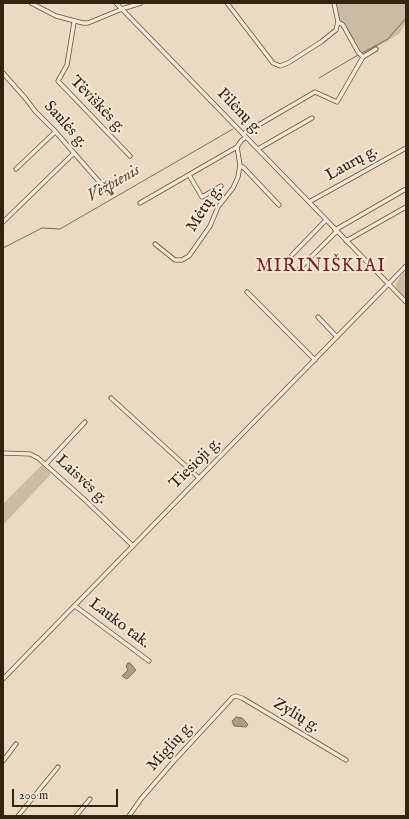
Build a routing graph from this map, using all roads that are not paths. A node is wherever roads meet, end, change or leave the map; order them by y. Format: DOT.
graph roads {
  1 [pos="31,3"];
  2 [pos="116,3"];
  3 [pos="141,3"];
  4 [pos="226,3"];
  5 [pos="334,3"];
  6 [pos="122,9"];
  7 [pos="74,22"];
  8 [pos="338,22"];
  9 [pos="376,49"];
  10 [pos="363,57"];
  11 [pos="3,73"];
  12 [pos="312,118"];
  13 [pos="55,132"];
  14 [pos="244,135"];
  15 [pos="237,147"];
  16 [pos="406,148"];
  17 [pos="258,149"];
  18 [pos="74,153"];
  19 [pos="130,156"];
  20 [pos="240,166"];
  21 [pos="16,168"];
  22 [pos="189,175"];
  23 [pos="221,186"];
  24 [pos="406,189"];
  25 [pos="109,193"];
  26 [pos="309,202"];
  27 [pos="140,203"];
  28 [pos="279,205"];
  29 [pos="406,207"];
  30 [pos="326,220"];
  31 [pos="3,222"];
  32 [pos="336,230"];
  33 [pos="346,241"];
  34 [pos="155,244"];
  35 [pos="292,254"];
  36 [pos="406,266"];
  37 [pos="299,269"];
  38 [pos="389,284"];
  39 [pos="247,292"];
  40 [pos="406,302"];
  41 [pos="318,317"];
  42 [pos="337,337"];
  43 [pos="315,360"];
  44 [pos="111,398"];
  45 [pos="85,422"];
  46 [pos="3,453"];
  47 [pos="46,464"];
  48 [pos="200,478"];
  49 [pos="133,546"];
  50 [pos="75,606"];
  51 [pos="149,661"];
  52 [pos="3,679"];
  53 [pos="233,697"];
  54 [pos="16,744"];
  55 [pos="346,760"];
  56 [pos="3,761"];
  57 [pos="58,766"];
  58 [pos="90,799"];
  59 [pos="18,816"];
  60 [pos="76,816"];
  61 [pos="130,816"];
  1 -- 7 [label="street"];
  2 -- 6 [label="street, Pilėnų g."];
  3 -- 6 [label="street"];
  4 -- 8 [label="street"];
  5 -- 8 [label="street"];
  6 -- 7 [label="street"];
  6 -- 14 [label="street, Pilėnų g."];
  7 -- 19 [label="street, Tėviškės g."];
  8 -- 10 [label="street"];
  9 -- 10 [label="street"];
  10 -- 14 [label="street"];
  11 -- 13 [label="street, Saulės g."];
  12 -- 17 [label="street"];
  13 -- 18 [label="street, Saulės g."];
  13 -- 21 [label="street"];
  14 -- 15 [label="street"];
  14 -- 17 [label="street, Pilėnų g."];
  15 -- 20 [label="street, Mėtų g."];
  15 -- 22 [label="street"];
  16 -- 26 [label="street, Laurų g."];
  17 -- 26 [label="street, Pilėnų g."];
  18 -- 25 [label="street, Saulės g."];
  18 -- 31 [label="street"];
  20 -- 28 [label="street"];
  20 -- 34 [label="street, Mėtų g."];
  22 -- 23 [label="street"];
  22 -- 27 [label="street"];
  24 -- 32 [label="street"];
  26 -- 30 [label="street, Pilėnų g."];
  29 -- 33 [label="street"];
  30 -- 32 [label="street, Pilėnų g."];
  30 -- 35 [label="street"];
  32 -- 33 [label="street, Pilėnų g."];
  32 -- 37 [label="street"];
  33 -- 38 [label="street, Pilėnų g."];
  36 -- 38 [label="street, Tiesioji g."];
  38 -- 40 [label="street, Pilėnų g."];
  38 -- 42 [label="street, Tiesioji g."];
  39 -- 43 [label="street"];
  41 -- 42 [label="street"];
  42 -- 43 [label="street, Tiesioji g."];
  43 -- 48 [label="street, Tiesioji g."];
  44 -- 48 [label="street"];
  45 -- 47 [label="street"];
  46 -- 47 [label="street, Laisvės g."];
  47 -- 49 [label="street, Laisvės g."];
  48 -- 49 [label="street, Tiesioji g."];
  49 -- 50 [label="street, Tiesioji g."];
  50 -- 51 [label="street, Lauko tak."];
  50 -- 52 [label="street, Tiesioji g."];
  53 -- 55 [label="street, Zylių g."];
  53 -- 61 [label="street, Miglių g."];
  54 -- 56 [label="street"];
  57 -- 59 [label="street"];
  58 -- 60 [label="street"];
}
